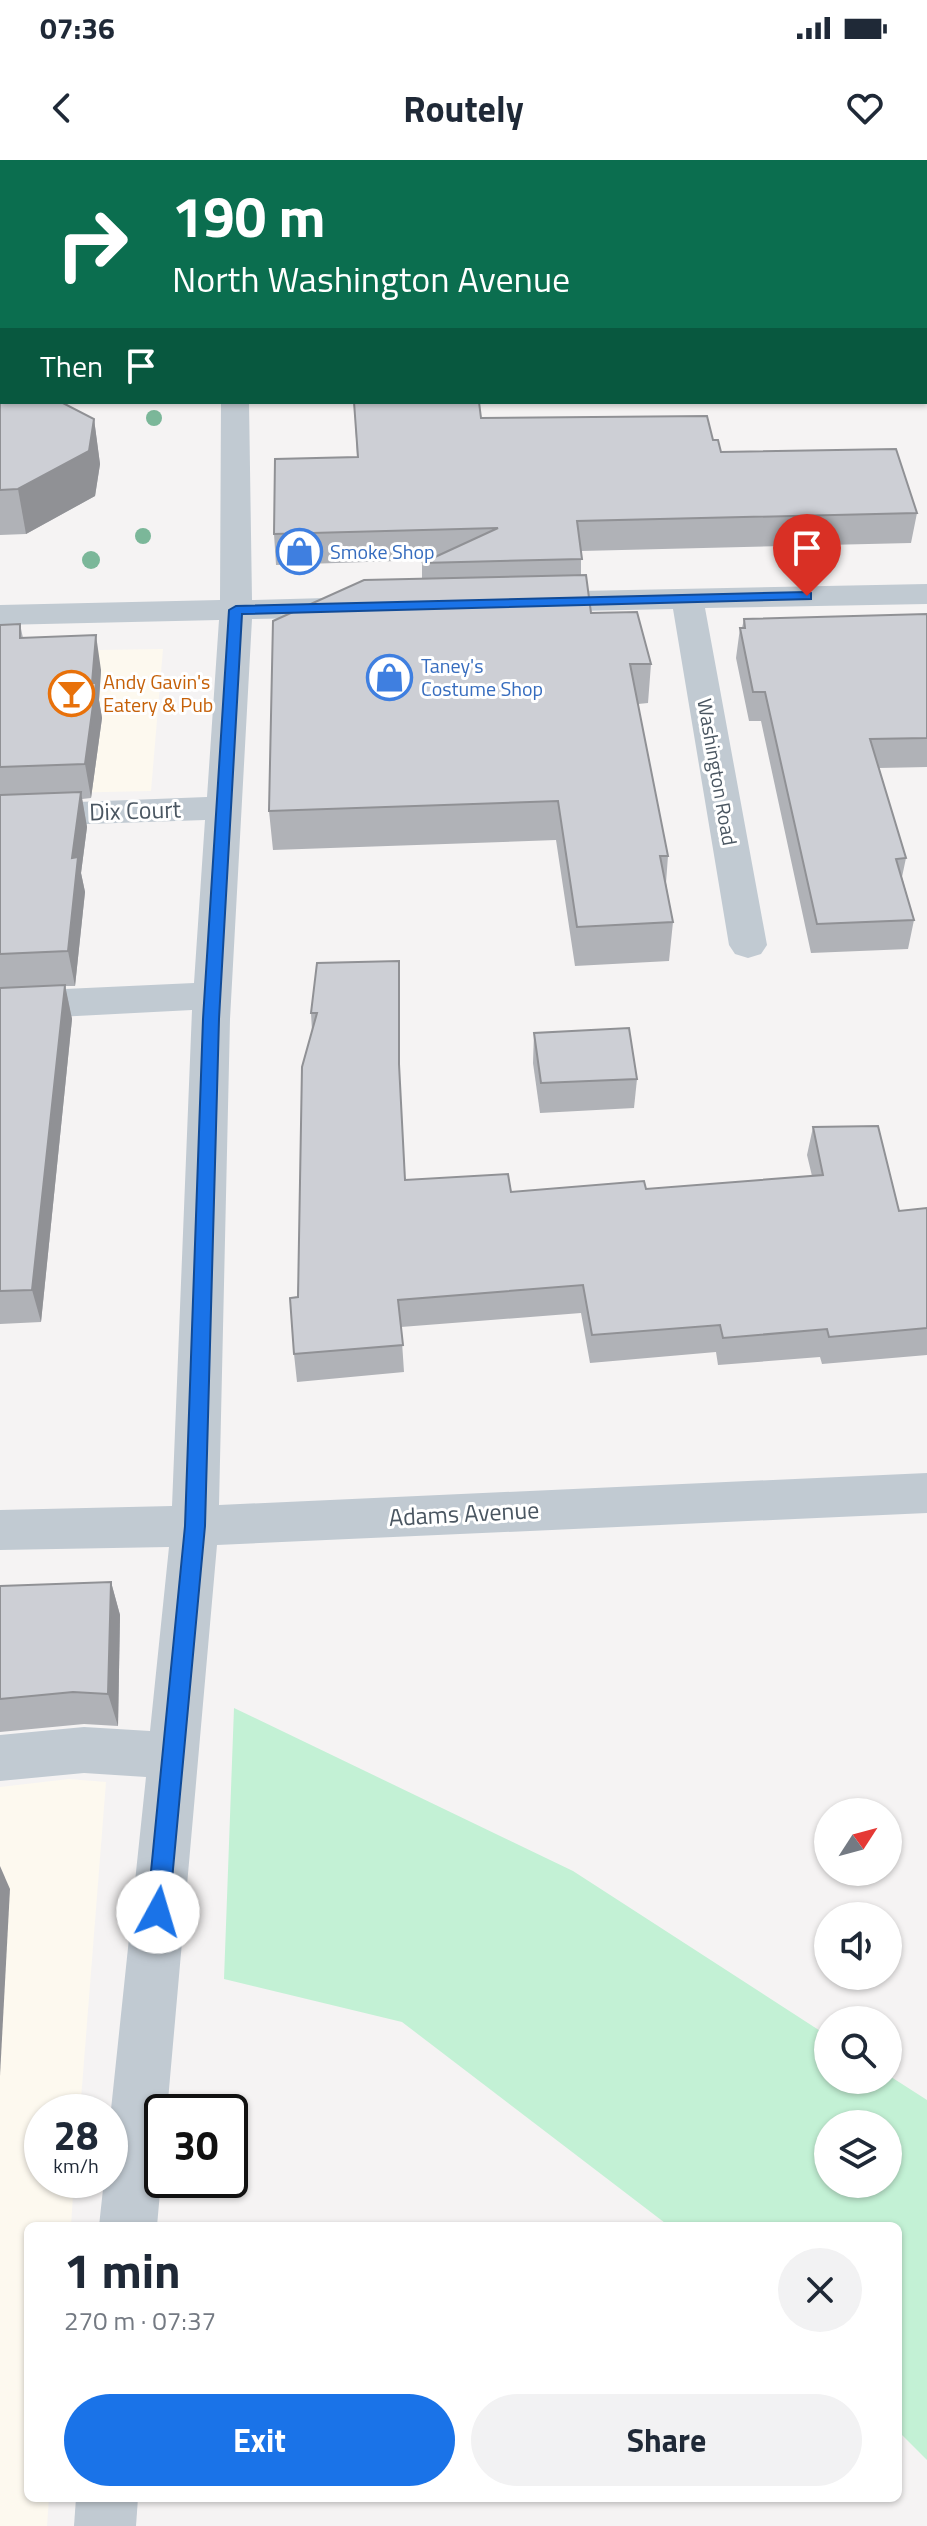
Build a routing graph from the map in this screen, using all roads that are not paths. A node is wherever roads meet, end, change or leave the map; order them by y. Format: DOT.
graph roads {
  1 [pos="235,404"];
  2 [pos="927,594"];
  3 [pos="687,598"];
  4 [pos="500,603"];
  5 [pos="391,606"];
  6 [pos="236,610"];
  7 [pos="0,615"];
  8 [pos="223,808"];
  9 [pos="0,816"];
  10 [pos="748,945"];
  11 [pos="214,995"];
  12 [pos="0,1006"];
  13 [pos="927,1493"];
  14 [pos="195,1526"];
  15 [pos="0,1530"];
  16 [pos="173,1755"];
  17 [pos="0,1758"];
  18 [pos="128,2222"];
  19 [pos="107,2502"];
  20 [pos="105,2526"];
  1 -- 6 [label="street"];
  2 -- 3 [label="street"];
  3 -- 4 [label="street"];
  3 -- 10 [label="street, Washington Road"];
  5 -- 6 [label="street"];
  6 -- 7 [label="street"];
  6 -- 8 [label="street"];
  8 -- 9 [label="street, Dix Court"];
  8 -- 11 [label="street"];
  11 -- 12 [label="street"];
  11 -- 14 [label="street"];
  13 -- 14 [label="street, Adams Avenue"];
  14 -- 15 [label="street, Adams Avenue"];
  14 -- 16 [label="street"];
  16 -- 17 [label="street"];
  16 -- 18 [label="street"];
  19 -- 20 [label="street"];
}
